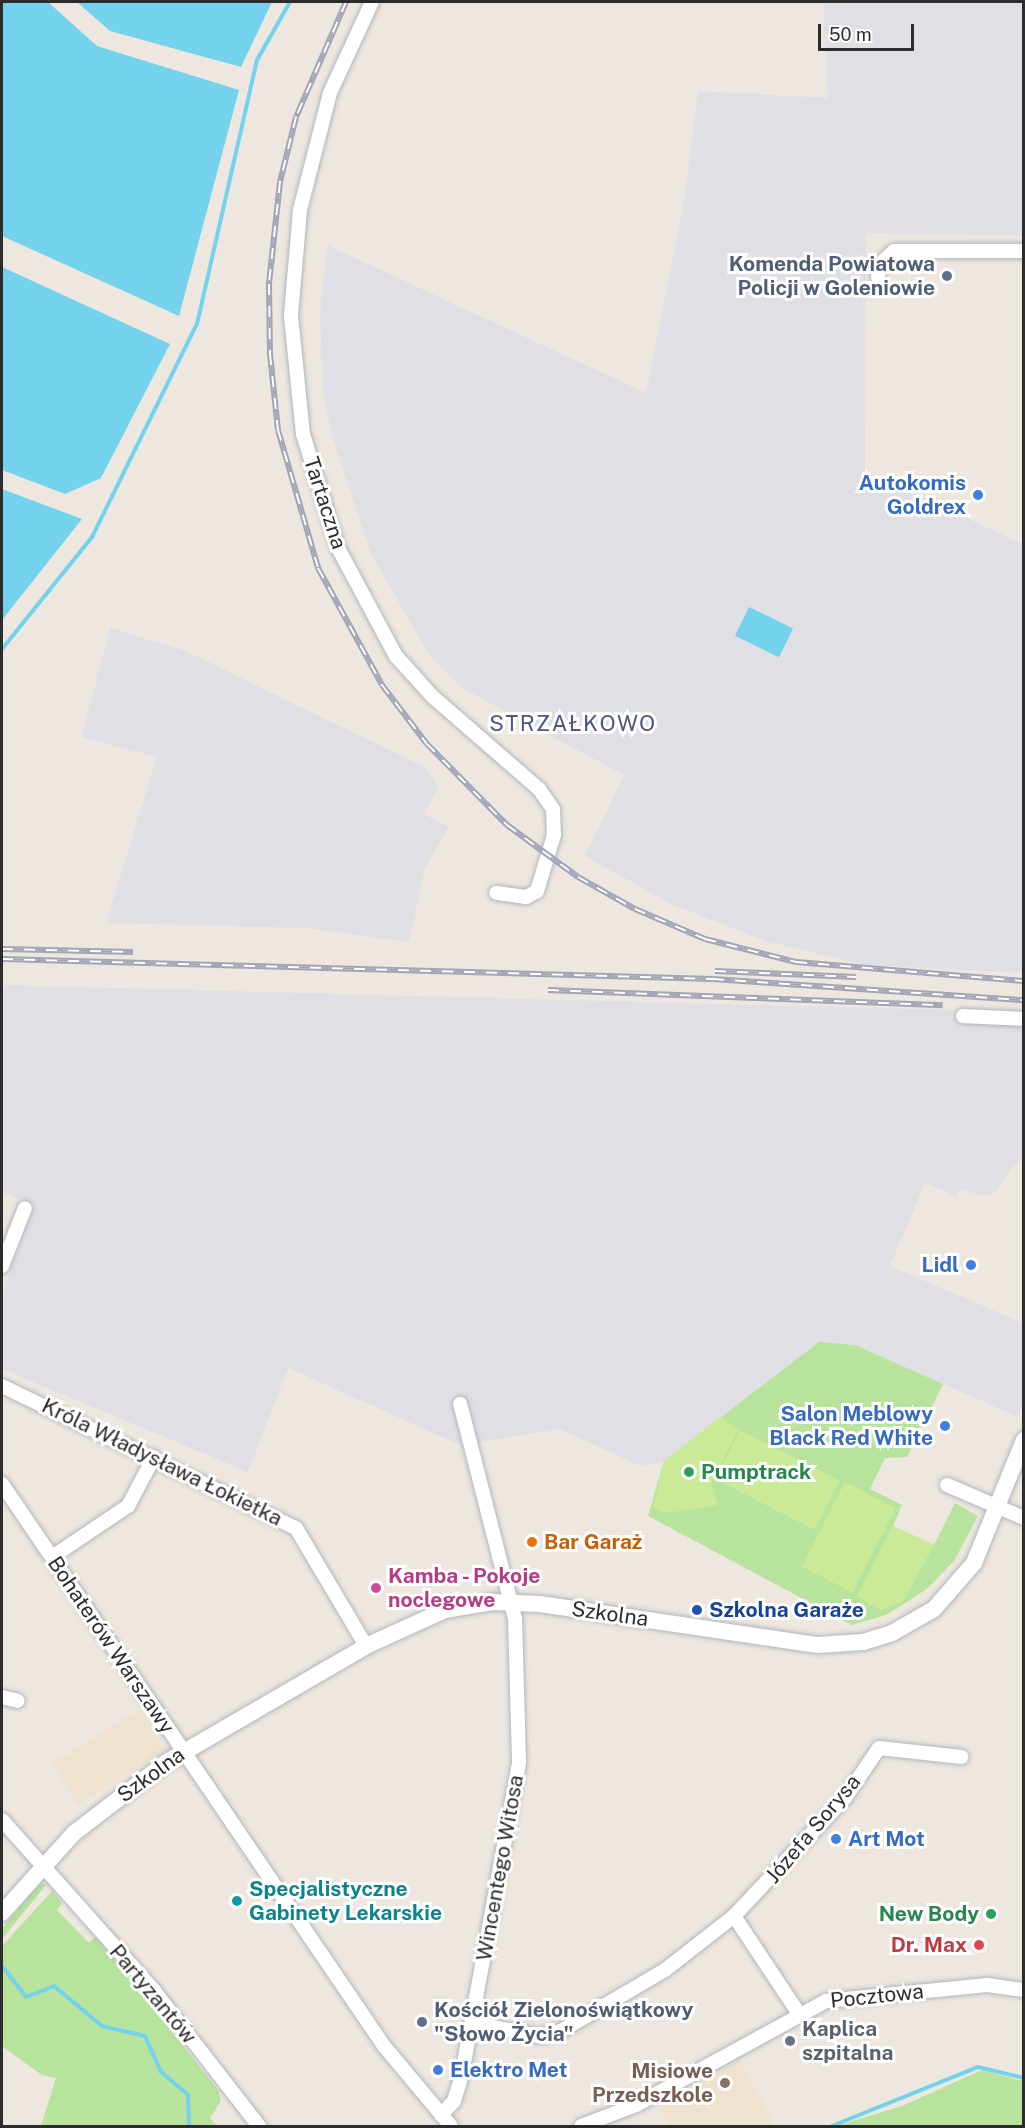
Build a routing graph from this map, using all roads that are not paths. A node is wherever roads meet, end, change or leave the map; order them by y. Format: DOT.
graph roads {
  1 [pos="372,2"];
  2 [pos="1023,251"];
  3 [pos="878,277"];
  4 [pos="496,893"];
  5 [pos="963,1016"];
  6 [pos="1023,1019"];
  7 [pos="25,1208"];
  8 [pos="2,1266"];
  9 [pos="2,1386"];
  10 [pos="459,1404"];
  11 [pos="1023,1440"];
  12 [pos="154,1457"];
  13 [pos="2,1484"];
  14 [pos="947,1485"];
  15 [pos="998,1509"];
  16 [pos="1023,1518"];
  17 [pos="52,1557"];
  18 [pos="510,1601"];
  19 [pos="366,1646"];
  20 [pos="2,1697"];
  21 [pos="18,1701"];
  22 [pos="183,1752"];
  23 [pos="962,1757"];
  24 [pos="2,1820"];
  25 [pos="41,1866"];
  26 [pos="2,1913"];
  27 [pos="734,1916"];
  28 [pos="1023,1990"];
  29 [pos="799,2014"];
  30 [pos="472,2023"];
  31 [pos="441,2115"];
  32 [pos="259,2127"];
  33 [pos="451,2127"];
  34 [pos="581,2127"];
  1 -- 4 [label="street, Tartaczna"];
  2 -- 3 [label="street"];
  5 -- 6 [label="street"];
  7 -- 8 [label="street"];
  9 -- 12 [label="street, Króla Władysława Łokietka"];
  10 -- 18 [label="street, Wincentego Witosa"];
  11 -- 15 [label="street, Szkolna"];
  12 -- 17 [label="street"];
  12 -- 19 [label="street, Króla Władysława Łokietka"];
  13 -- 17 [label="street, Bohaterów Warszawy"];
  14 -- 15 [label="street"];
  15 -- 16 [label="street"];
  15 -- 18 [label="street, Szkolna"];
  17 -- 22 [label="street, Bohaterów Warszawy"];
  18 -- 19 [label="street, Szkolna"];
  18 -- 30 [label="street, Wincentego Witosa"];
  19 -- 22 [label="street, Szkolna"];
  20 -- 21 [label="street"];
  22 -- 25 [label="street, Szkolna"];
  22 -- 31 [label="street, Bohaterów Warszawy"];
  23 -- 27 [label="street, Józefa Sorysa"];
  24 -- 25 [label="street, Partyzantów"];
  25 -- 26 [label="street, Szkolna"];
  25 -- 32 [label="street, Partyzantów"];
  27 -- 29 [label="street"];
  27 -- 30 [label="street, Józefa Sorysa"];
  28 -- 29 [label="street, Pocztowa"];
  29 -- 34 [label="street, Pocztowa"];
  30 -- 31 [label="street, Wincentego Witosa"];
  31 -- 33 [label="street, Bohaterów Warszawy"];
}
